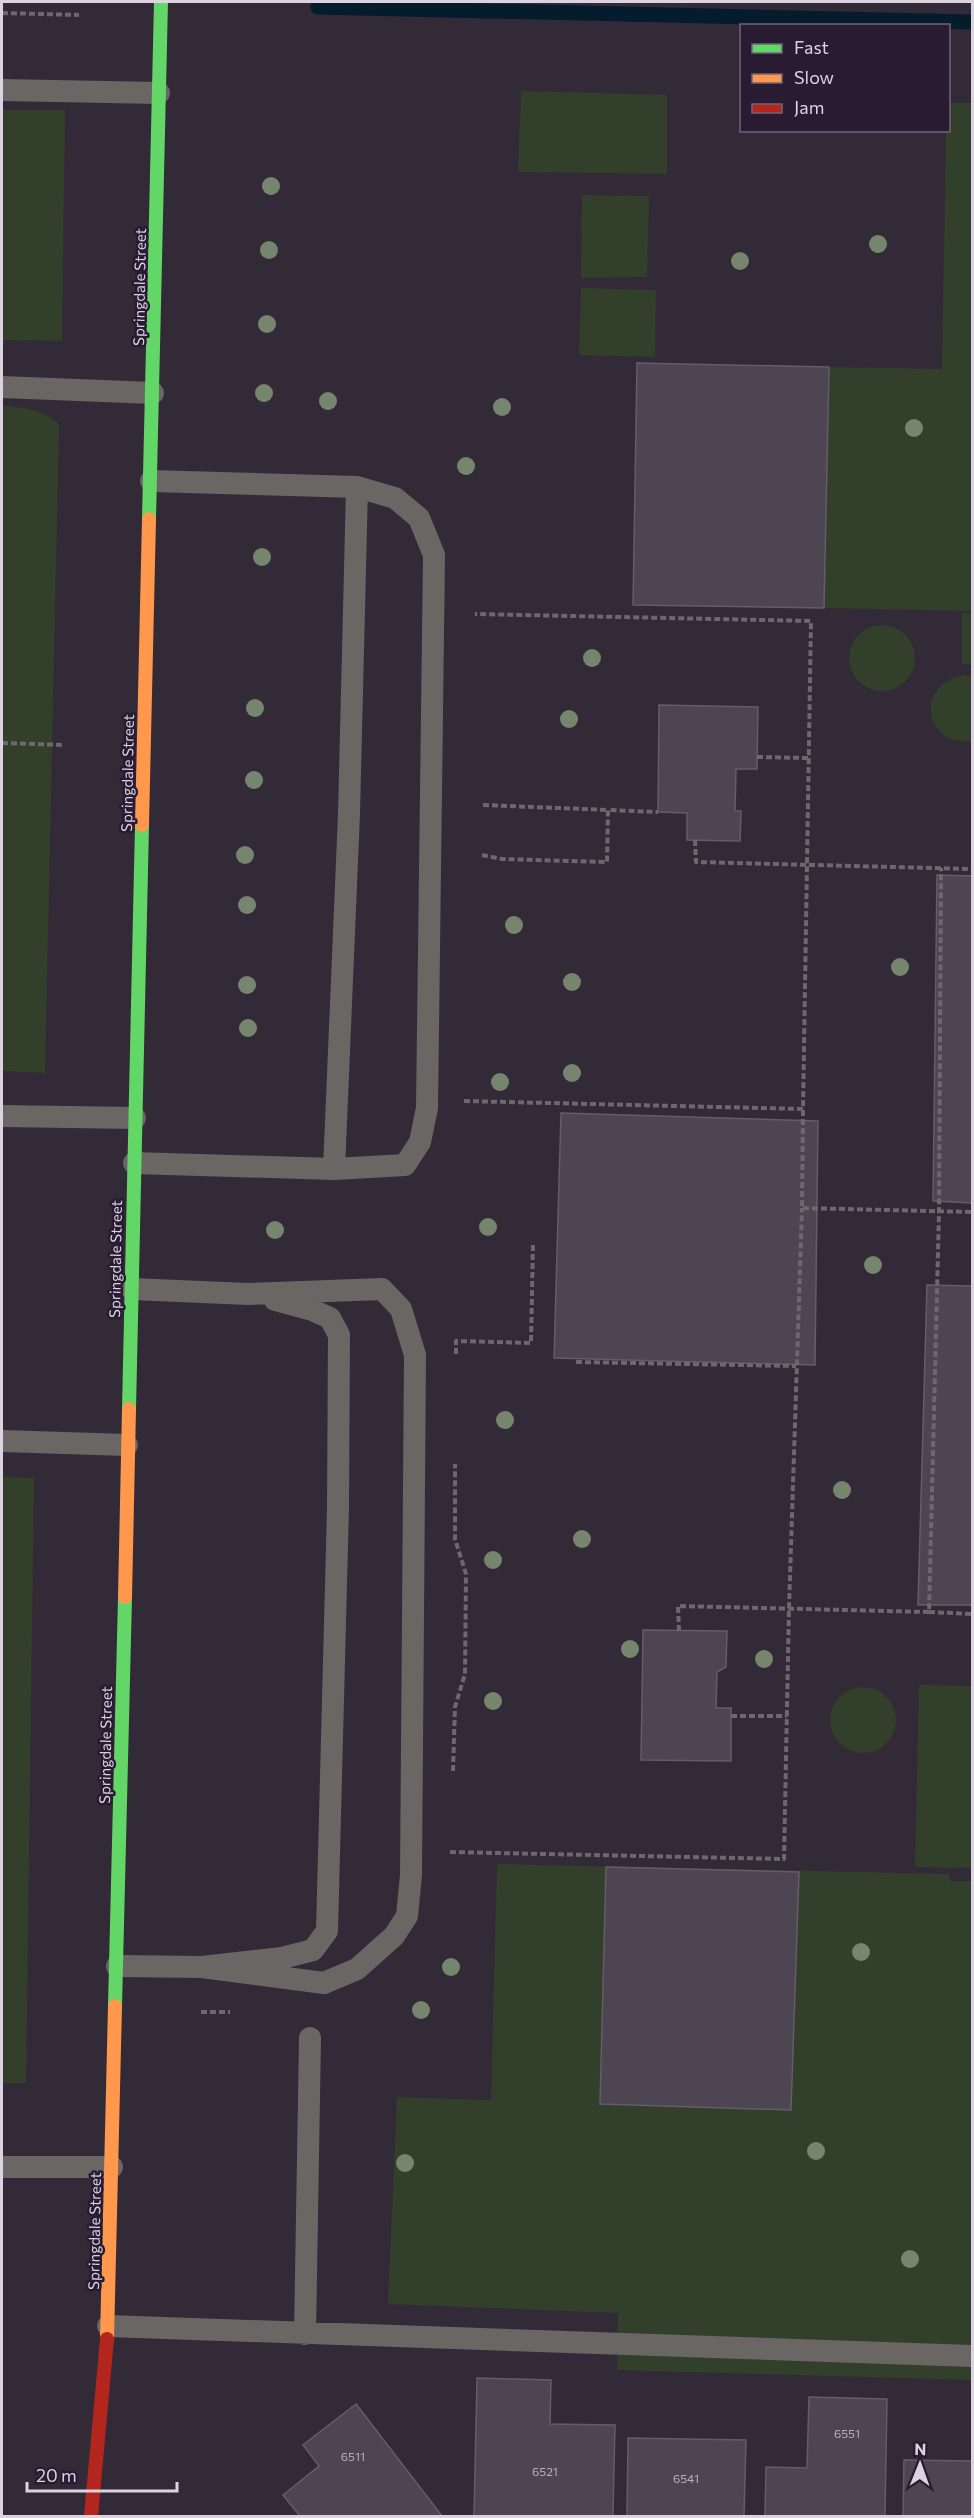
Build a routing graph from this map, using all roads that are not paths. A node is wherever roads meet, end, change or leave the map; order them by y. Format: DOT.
graph roads {
  1 [pos="161,2"];
  2 [pos="2,90"];
  3 [pos="159,93"];
  4 [pos="2,387"];
  5 [pos="153,393"];
  6 [pos="151,481"];
  7 [pos="357,487"];
  8 [pos="2,1116"];
  9 [pos="135,1118"];
  10 [pos="134,1162"];
  11 [pos="334,1168"];
  12 [pos="132,1289"];
  13 [pos="248,1293"];
  14 [pos="2,1441"];
  15 [pos="128,1445"];
  16 [pos="117,1966"];
  17 [pos="202,1968"];
  18 [pos="310,2038"];
  19 [pos="2,2167"];
  20 [pos="112,2167"];
  21 [pos="108,2326"];
  22 [pos="305,2334"];
  23 [pos="972,2356"];
  24 [pos="91,2517"];
  1 -- 3 [label="street, Springdale Street"];
  2 -- 3 [label="lane"];
  3 -- 5 [label="street, Springdale Street"];
  4 -- 5 [label="lane"];
  5 -- 6 [label="street, Springdale Street"];
  6 -- 7 [label="lane"];
  6 -- 9 [label="street, Springdale Street"];
  7 -- 11 [label="lane"];
  7 -- 11 [label="lane"];
  8 -- 9 [label="lane"];
  9 -- 10 [label="street, Springdale Street"];
  10 -- 11 [label="lane"];
  10 -- 12 [label="street, Springdale Street"];
  12 -- 13 [label="lane"];
  12 -- 15 [label="street, Springdale Street"];
  13 -- 17 [label="lane"];
  13 -- 17 [label="lane"];
  14 -- 15 [label="lane"];
  15 -- 16 [label="street, Springdale Street"];
  16 -- 17 [label="lane"];
  16 -- 20 [label="street, Springdale Street"];
  18 -- 22 [label="lane"];
  19 -- 20 [label="lane"];
  20 -- 21 [label="street, Springdale Street"];
  21 -- 22 [label="lane"];
  21 -- 24 [label="street, Springdale Street"];
  22 -- 23 [label="lane"];
}
